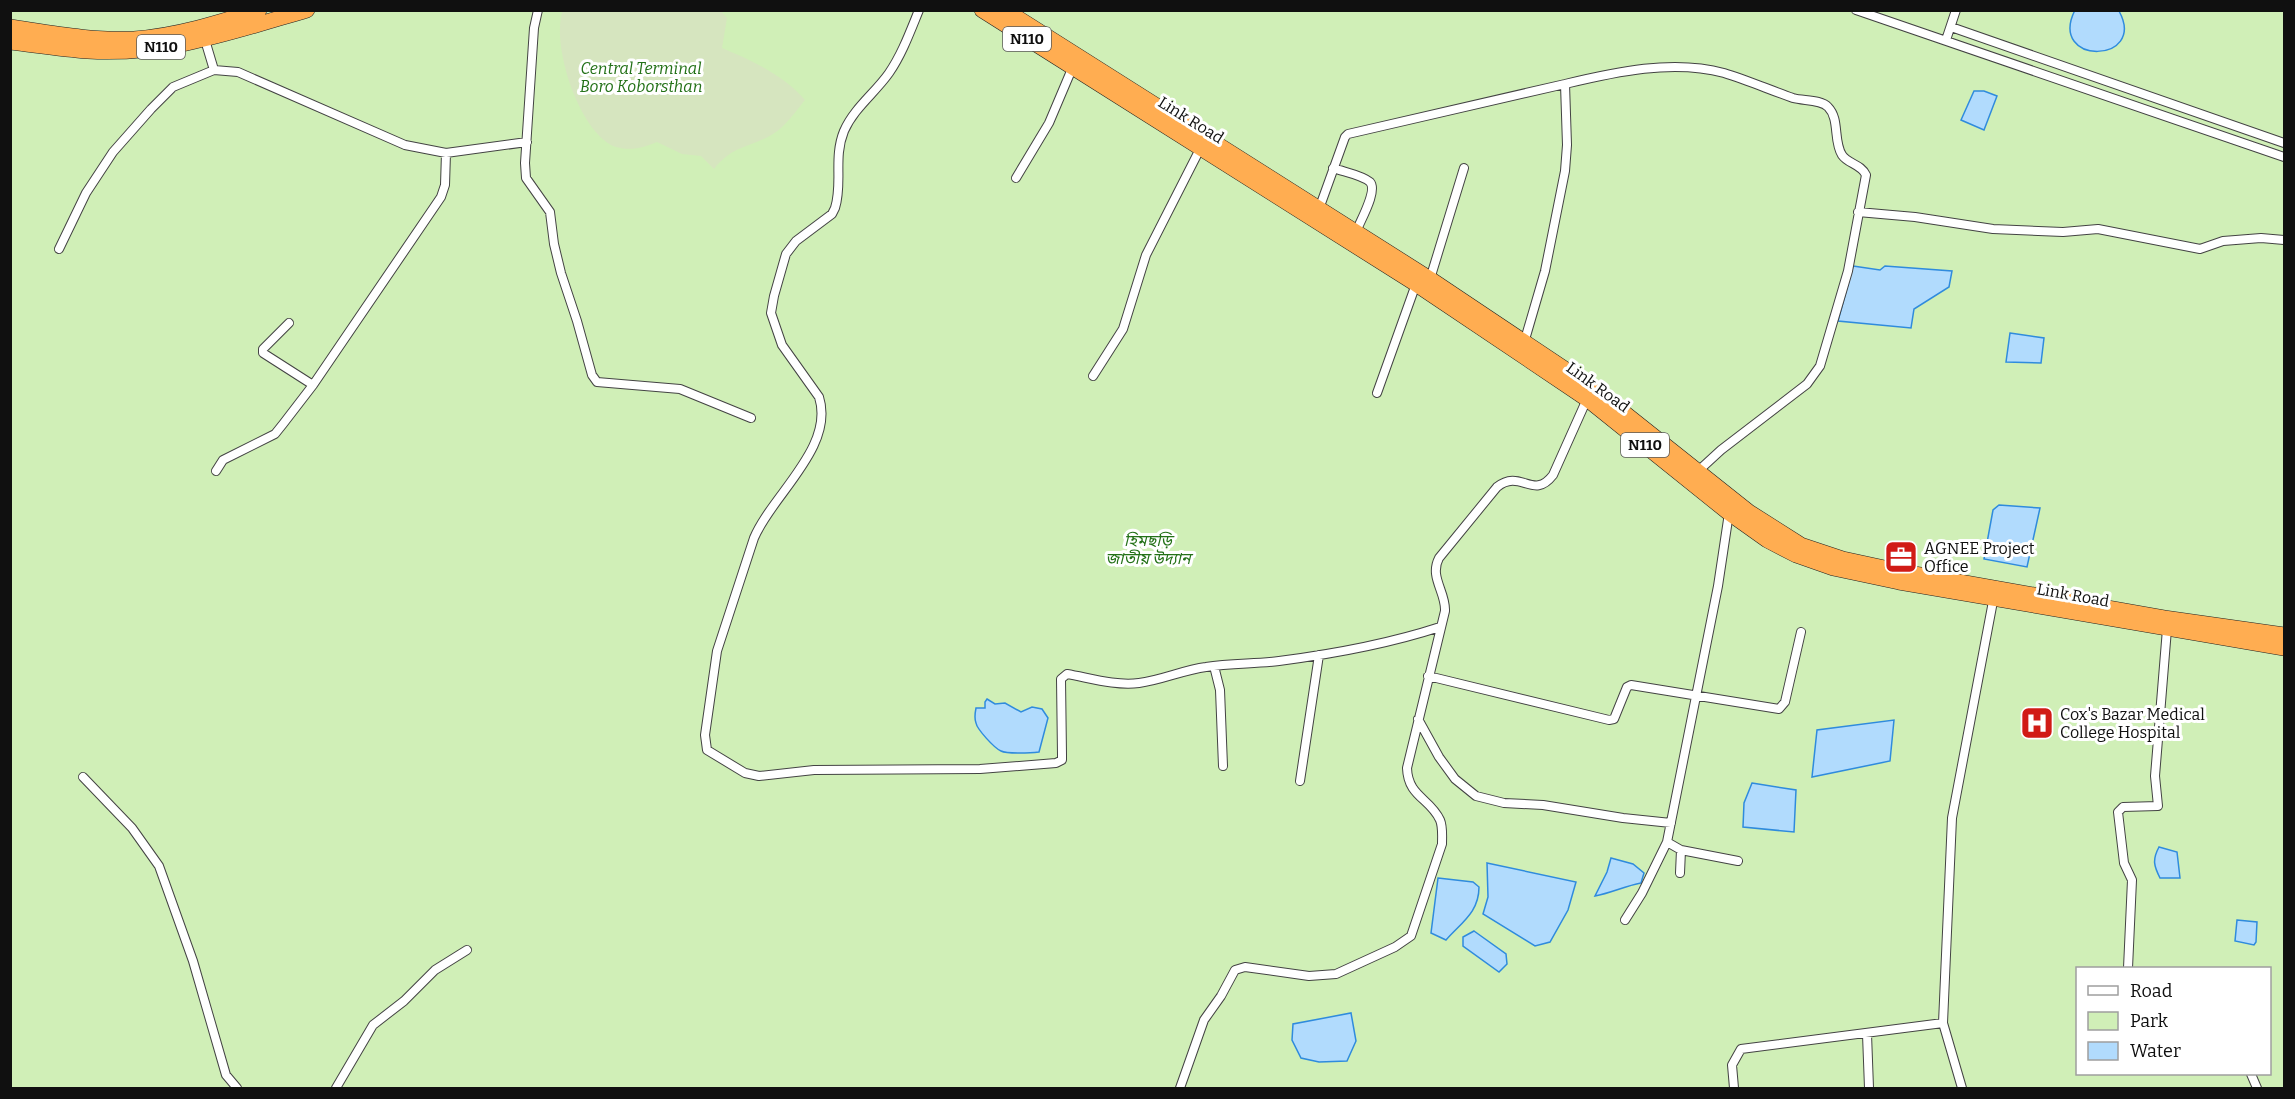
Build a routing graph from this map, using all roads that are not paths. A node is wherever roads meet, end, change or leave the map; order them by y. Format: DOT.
graph roads {
  1 [pos="259,10"];
  2 [pos="307,10"];
  3 [pos="538,10"];
  4 [pos="919,10"];
  5 [pos="982,10"];
  6 [pos="1005,10"];
  7 [pos="1856,10"];
  8 [pos="1956,10"];
  9 [pos="10,27"];
  10 [pos="1951,27"];
  11 [pos="205,40"];
  12 [pos="1946,40"];
  13 [pos="10,42"];
  14 [pos="1075,62"];
  15 [pos="214,70"];
  16 [pos="1565,84"];
  17 [pos="527,142"];
  18 [pos="2284,143"];
  19 [pos="1201,147"];
  20 [pos="446,153"];
  21 [pos="2284,157"];
  22 [pos="1334,168"];
  23 [pos="1464,168"];
  24 [pos="1016,178"];
  25 [pos="1319,209"];
  26 [pos="1858,212"];
  27 [pos="1356,232"];
  28 [pos="2284,240"];
  29 [pos="60,249"];
  30 [pos="1423,281"];
  31 [pos="289,323"];
  32 [pos="1524,343"];
  33 [pos="1093,376"];
  34 [pos="313,385"];
  35 [pos="1377,393"];
  36 [pos="1587,399"];
  37 [pos="751,418"];
  38 [pos="216,471"];
  39 [pos="1693,475"];
  40 [pos="1729,513"];
  41 [pos="1995,593"];
  42 [pos="1440,627"];
  43 [pos="2167,629"];
  44 [pos="1801,632"];
  45 [pos="2284,635"];
  46 [pos="2284,648"];
  47 [pos="1319,655"];
  48 [pos="1214,666"];
  49 [pos="1428,676"];
  50 [pos="1695,694"];
  51 [pos="1418,719"];
  52 [pos="1223,766"];
  53 [pos="83,777"];
  54 [pos="1300,781"];
  55 [pos="1671,823"];
  56 [pos="1667,842"];
  57 [pos="1681,850"];
  58 [pos="1738,861"];
  59 [pos="1680,873"];
  60 [pos="1625,920"];
  61 [pos="467,950"];
  62 [pos="2128,967"];
  63 [pos="1944,1023"];
  64 [pos="1868,1034"];
  65 [pos="2251,1075"];
  66 [pos="237,1089"];
  67 [pos="336,1089"];
  68 [pos="1180,1089"];
  69 [pos="1734,1089"];
  70 [pos="1869,1089"];
  71 [pos="1962,1089"];
  72 [pos="2257,1089"];
  1 -- 9 [label="highway, N110"];
  2 -- 11 [label="highway, N110"];
  3 -- 17 [label="street"];
  4 -- 48 [label="street"];
  5 -- 14 [label="highway, Link Road / N110"];
  6 -- 14 [label="highway, Link Road / N110"];
  7 -- 12 [label="street"];
  8 -- 10 [label="street"];
  10 -- 12 [label="street"];
  10 -- 18 [label="street"];
  11 -- 13 [label="highway, N110"];
  11 -- 15 [label="street"];
  12 -- 21 [label="street"];
  14 -- 19 [label="highway, Link Road / N110"];
  14 -- 24 [label="street"];
  14 -- 25 [label="highway, Link Road / N110"];
  15 -- 20 [label="street"];
  15 -- 29 [label="street"];
  16 -- 22 [label="street"];
  16 -- 26 [label="street"];
  16 -- 32 [label="street"];
  17 -- 20 [label="street"];
  17 -- 37 [label="street"];
  19 -- 30 [label="highway, Link Road / N110"];
  19 -- 33 [label="street"];
  20 -- 34 [label="street"];
  22 -- 25 [label="street"];
  22 -- 27 [label="street"];
  23 -- 30 [label="street"];
  25 -- 27 [label="highway, Link Road / N110"];
  26 -- 28 [label="street"];
  26 -- 39 [label="street"];
  27 -- 30 [label="highway, Link Road / N110"];
  30 -- 32 [label="highway, Link Road / N110"];
  30 -- 35 [label="street"];
  30 -- 36 [label="highway, Link Road / N110"];
  31 -- 34 [label="street"];
  32 -- 39 [label="highway, Link Road / N110"];
  34 -- 38 [label="street"];
  36 -- 39 [label="highway, Link Road / N110"];
  36 -- 42 [label="street"];
  39 -- 40 [label="highway, Link Road / N110"];
  39 -- 41 [label="highway, Link Road / N110"];
  40 -- 41 [label="highway, Link Road / N110"];
  40 -- 50 [label="street"];
  41 -- 43 [label="highway, Link Road / N110"];
  41 -- 45 [label="highway, Link Road / N110"];
  41 -- 63 [label="street"];
  42 -- 47 [label="street"];
  42 -- 49 [label="street"];
  43 -- 46 [label="highway, Link Road / N110"];
  43 -- 62 [label="street"];
  44 -- 50 [label="street"];
  47 -- 48 [label="street"];
  47 -- 54 [label="street"];
  48 -- 52 [label="street"];
  49 -- 50 [label="street"];
  49 -- 51 [label="street"];
  50 -- 55 [label="street"];
  51 -- 55 [label="street"];
  51 -- 68 [label="street"];
  53 -- 66 [label="street"];
  55 -- 56 [label="street"];
  56 -- 57 [label="street"];
  56 -- 60 [label="street"];
  57 -- 58 [label="street"];
  57 -- 59 [label="street"];
  61 -- 67 [label="street"];
  63 -- 64 [label="street"];
  63 -- 71 [label="street"];
  64 -- 69 [label="street"];
  64 -- 70 [label="street"];
  65 -- 72 [label="street"];
}
